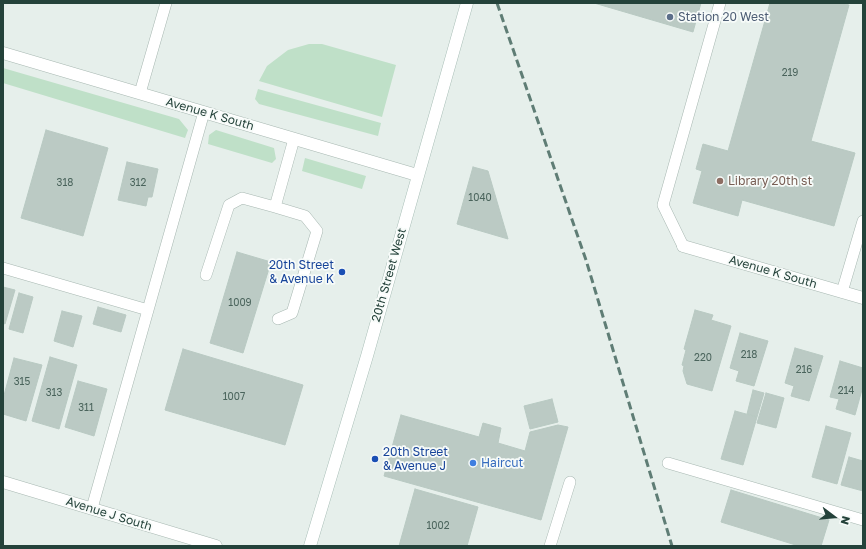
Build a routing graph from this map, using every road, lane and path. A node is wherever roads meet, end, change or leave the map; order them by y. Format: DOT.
graph roads {
  1 [pos="166,3"];
  2 [pos="466,3"];
  3 [pos="720,3"];
  4 [pos="3,53"];
  5 [pos="140,93"];
  6 [pos="204,112"];
  7 [pos="294,139"];
  8 [pos="417,175"];
  9 [pos="275,207"];
  10 [pos="863,221"];
  11 [pos="683,246"];
  12 [pos="3,268"];
  13 [pos="206,275"];
  14 [pos="842,292"];
  15 [pos="863,298"];
  16 [pos="148,310"];
  17 [pos="278,319"];
  18 [pos="668,463"];
  19 [pos="3,482"];
  20 [pos="570,482"];
  21 [pos="92,508"];
  22 [pos="863,520"];
  23 [pos="216,546"];
  24 [pos="310,546"];
  25 [pos="550,546"];
  1 -- 5 [label="lane"];
  2 -- 8 [label="street, 20th Street West"];
  3 -- 11 [label="lane"];
  4 -- 5 [label="street, Avenue K South"];
  5 -- 6 [label="street, Avenue K South"];
  6 -- 7 [label="street, Avenue K South"];
  6 -- 16 [label="lane"];
  7 -- 8 [label="street, Avenue K South"];
  7 -- 9 [label="lane"];
  8 -- 24 [label="street, 20th Street West"];
  9 -- 13 [label="lane"];
  9 -- 17 [label="lane"];
  10 -- 14 [label="lane"];
  11 -- 14 [label="street, Avenue K South"];
  12 -- 16 [label="lane"];
  14 -- 15 [label="street, Avenue K South"];
  16 -- 21 [label="lane"];
  18 -- 22 [label="lane"];
  19 -- 21 [label="street, Avenue J South"];
  20 -- 25 [label="lane"];
  21 -- 23 [label="street, Avenue J South"];
}
